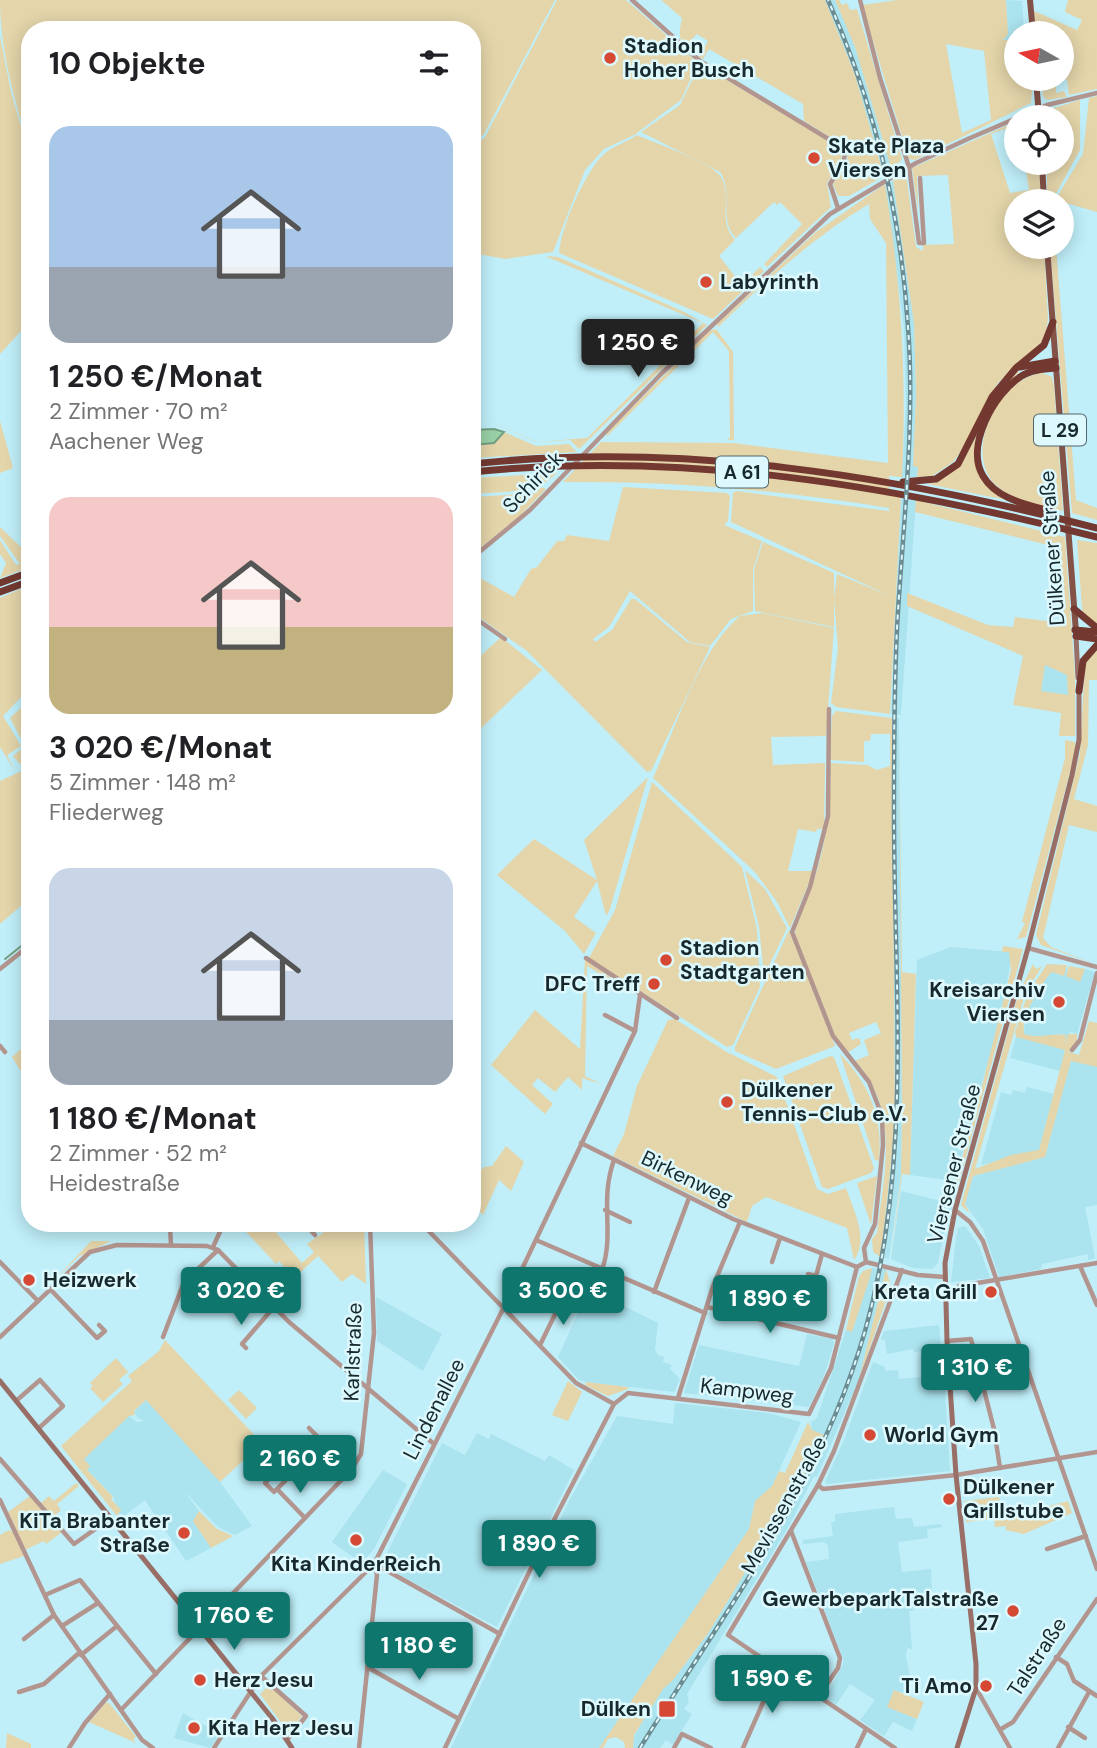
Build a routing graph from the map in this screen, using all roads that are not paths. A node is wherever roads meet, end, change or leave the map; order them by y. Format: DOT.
graph roads {
  1 [pos="632,0"];
  2 [pos="860,0"];
  3 [pos="1030,0"];
  4 [pos="1032,21"];
  5 [pos="1097,93"];
  6 [pos="1050,105"];
  7 [pos="1004,124"];
  8 [pos="909,167"];
  9 [pos="920,178"];
  10 [pos="838,208"];
  11 [pos="1048,259"];
  12 [pos="1053,322"];
  13 [pos="1056,365"];
  14 [pos="1016,368"];
  15 [pos="481,463"];
  16 [pos="481,471"];
  17 [pos="922,489"];
  18 [pos="1055,515"];
  19 [pos="1097,533"];
  20 [pos="481,551"];
  21 [pos="21,575"];
  22 [pos="0,583"];
  23 [pos="21,584"];
  24 [pos="0,592"];
  25 [pos="1074,609"];
  26 [pos="481,622"];
  27 [pos="1097,630"];
  28 [pos="1076,633"];
  29 [pos="505,639"];
  30 [pos="1097,639"];
  31 [pos="1097,645"];
  32 [pos="1079,691"];
  33 [pos="829,709"];
  34 [pos="1028,948"];
  35 [pos="21,952"];
  36 [pos="586,958"];
  37 [pos="1097,967"];
  38 [pos="0,969"];
  39 [pos="1097,973"];
  40 [pos="640,995"];
  41 [pos="605,1015"];
  42 [pos="677,1018"];
  43 [pos="635,1031"];
  44 [pos="0,1046"];
  45 [pos="1072,1050"];
  46 [pos="5,1052"];
  47 [pos="581,1143"];
  48 [pos="614,1160"];
  49 [pos="690,1198"];
  50 [pos="605,1210"];
  51 [pos="955,1210"];
  52 [pos="630,1222"];
  53 [pos="740,1222"];
  54 [pos="170,1232"];
  55 [pos="221,1232"];
  56 [pos="312,1232"];
  57 [pos="370,1232"];
  58 [pos="430,1232"];
  59 [pos="315,1235"];
  60 [pos="780,1238"];
  61 [pos="536,1240"];
  62 [pos="171,1245"];
  63 [pos="216,1249"];
  64 [pos="822,1254"];
  65 [pos="0,1262"];
  66 [pos="772,1262"];
  67 [pos="866,1262"];
  68 [pos="1097,1263"];
  69 [pos="1080,1266"];
  70 [pos="857,1267"];
  71 [pos="602,1270"];
  72 [pos="902,1270"];
  73 [pos="808,1274"];
  74 [pos="944,1277"];
  75 [pos="997,1282"];
  76 [pos="958,1286"];
  77 [pos="50,1289"];
  78 [pos="654,1292"];
  79 [pos="562,1298"];
  80 [pos="38,1301"];
  81 [pos="1097,1305"];
  82 [pos="274,1307"];
  83 [pos="504,1307"];
  84 [pos="707,1307"];
  85 [pos="705,1314"];
  86 [pos="99,1325"];
  87 [pos="0,1337"];
  88 [pos="163,1337"];
  89 [pos="839,1338"];
  90 [pos="947,1341"];
  91 [pos="540,1345"];
  92 [pos="246,1348"];
  93 [pos="0,1381"];
  94 [pos="369,1388"];
  95 [pos="678,1398"];
  96 [pos="16,1401"];
  97 [pos="614,1404"];
  98 [pos="309,1428"];
  99 [pos="39,1429"];
  100 [pos="434,1444"];
  101 [pos="1097,1451"];
  102 [pos="1059,1457"];
  103 [pos="0,1460"];
  104 [pos="1000,1468"];
  105 [pos="351,1470"];
  106 [pos="956,1475"];
  107 [pos="818,1485"];
  108 [pos="277,1489"];
  109 [pos="0,1500"];
  110 [pos="111,1518"];
  111 [pos="304,1518"];
  112 [pos="792,1531"];
  113 [pos="1086,1536"];
  114 [pos="1047,1549"];
  115 [pos="374,1564"];
  116 [pos="1097,1569"];
  117 [pos="45,1595"];
  118 [pos="1097,1598"];
  119 [pos="98,1603"];
  120 [pos="54,1615"];
  121 [pos="62,1626"];
  122 [pos="117,1626"];
  123 [pos="198,1628"];
  124 [pos="500,1634"];
  125 [pos="24,1639"];
  126 [pos="80,1654"];
  127 [pos="1056,1657"];
  128 [pos="367,1667"];
  129 [pos="778,1671"];
  130 [pos="156,1674"];
  131 [pos="261,1676"];
  132 [pos="976,1688"];
  133 [pos="19,1692"];
  134 [pos="250,1692"];
  135 [pos="1089,1692"];
  136 [pos="110,1694"];
  137 [pos="819,1696"];
  138 [pos="1097,1696"];
  139 [pos="121,1710"];
  140 [pos="458,1719"];
  141 [pos="1068,1727"];
  142 [pos="866,1729"];
  143 [pos="1001,1729"];
  144 [pos="1085,1738"];
  145 [pos="287,1740"];
  146 [pos="960,1747"];
  147 [pos="69,1748"];
  148 [pos="153,1748"];
  149 [pos="214,1748"];
  150 [pos="292,1748"];
  151 [pos="359,1748"];
  152 [pos="444,1748"];
  153 [pos="674,1748"];
  154 [pos="711,1748"];
  155 [pos="743,1748"];
  156 [pos="857,1748"];
  157 [pos="895,1748"];
  158 [pos="1010,1748"];
  159 [pos="1058,1748"];
  1 -- 10 [label="street"];
  2 -- 8 [label="street"];
  3 -- 4 [label="main road"];
  5 -- 6 [label="street, Schirick"];
  7 -- 8 [label="street, Schirick"];
  8 -- 9 [label="street"];
  8 -- 10 [label="street, Schirick"];
  10 -- 20 [label="street, Schirick"];
  11 -- 12 [label="main road, Dülkener Straße / L 29"];
  12 -- 13 [label="main road, Dülkener Straße / L 29"];
  12 -- 14 [label="highway"];
  13 -- 14 [label="highway"];
  13 -- 18 [label="highway"];
  13 -- 25 [label="main road, Dülkener Straße / L 29"];
  14 -- 17 [label="highway"];
  15 -- 17 [label="highway, A 61"];
  16 -- 17 [label="highway, A 61"];
  17 -- 18 [label="highway, A 61"];
  17 -- 19 [label="highway, A 61"];
  18 -- 19 [label="highway, A 61"];
  21 -- 22 [label="highway"];
  23 -- 24 [label="highway"];
  25 -- 27 [label="highway"];
  25 -- 28 [label="main road, Dülkener Straße / L 29"];
  26 -- 29 [label="street"];
  27 -- 28 [label="highway"];
  28 -- 30 [label="highway"];
  28 -- 32 [label="main road, Viersener Straße / L 29"];
  31 -- 32 [label="highway"];
  32 -- 34 [label="main road, Viersener Straße / L 29"];
  33 -- 67 [label="street"];
  34 -- 37 [label="street"];
  34 -- 51 [label="main road, Viersener Straße / L 29"];
  35 -- 38 [label="street"];
  36 -- 40 [label="street"];
  39 -- 45 [label="street"];
  40 -- 42 [label="street"];
  40 -- 43 [label="street, Lindenallee"];
  41 -- 43 [label="street"];
  43 -- 47 [label="street, Lindenallee"];
  44 -- 46 [label="street"];
  47 -- 48 [label="street, Birkenweg"];
  47 -- 61 [label="street, Lindenallee"];
  48 -- 49 [label="street, Birkenweg"];
  48 -- 50 [label="street"];
  49 -- 53 [label="street, Birkenweg"];
  49 -- 78 [label="street"];
  50 -- 52 [label="street"];
  50 -- 71 [label="street"];
  51 -- 74 [label="main road, Viersener Straße / L 29"];
  51 -- 75 [label="street"];
  53 -- 60 [label="street, Birkenweg"];
  53 -- 84 [label="street"];
  54 -- 62 [label="street"];
  55 -- 63 [label="street"];
  56 -- 59 [label="street"];
  57 -- 94 [label="street, Karlstraße"];
  58 -- 83 [label="street"];
  60 -- 64 [label="street, Birkenweg"];
  60 -- 66 [label="street"];
  61 -- 71 [label="street"];
  61 -- 83 [label="street, Lindenallee"];
  62 -- 63 [label="street"];
  62 -- 77 [label="street"];
  63 -- 82 [label="street"];
  63 -- 88 [label="street"];
  64 -- 70 [label="street, Birkenweg"];
  64 -- 73 [label="street"];
  65 -- 80 [label="street"];
  67 -- 70 [label="street"];
  67 -- 72 [label="street"];
  68 -- 69 [label="street"];
  69 -- 75 [label="street"];
  69 -- 81 [label="street"];
  70 -- 89 [label="street, Kampweg"];
  71 -- 78 [label="street"];
  72 -- 74 [label="street"];
  72 -- 107 [label="street, Mevissenstraße"];
  74 -- 90 [label="main road, Viersener Straße / L 29"];
  75 -- 76 [label="street"];
  75 -- 102 [label="street"];
  77 -- 80 [label="street"];
  77 -- 86 [label="street"];
  78 -- 85 [label="street"];
  79 -- 91 [label="street"];
  80 -- 87 [label="street"];
  82 -- 92 [label="street"];
  82 -- 94 [label="street"];
  83 -- 91 [label="street"];
  83 -- 100 [label="street, Lindenallee"];
  84 -- 85 [label="street"];
  84 -- 89 [label="street"];
  85 -- 95 [label="street"];
  89 -- 95 [label="street, Kampweg"];
  90 -- 104 [label="street"];
  90 -- 106 [label="main road, Viersener Straße / L 29"];
  91 -- 97 [label="street"];
  93 -- 96 [label="main road"];
  94 -- 100 [label="street"];
  94 -- 105 [label="street, Karlstraße"];
  95 -- 97 [label="street, Kampweg"];
  96 -- 99 [label="main road"];
  96 -- 99 [label="street"];
  97 -- 124 [label="street"];
  98 -- 105 [label="street"];
  99 -- 110 [label="main road"];
  100 -- 115 [label="street, Lindenallee"];
  101 -- 102 [label="street"];
  102 -- 104 [label="street"];
  102 -- 113 [label="street"];
  103 -- 110 [label="street"];
  104 -- 106 [label="street"];
  105 -- 111 [label="street, Karlstraße"];
  106 -- 107 [label="street"];
  106 -- 132 [label="main road, Viersener Straße / L 29"];
  107 -- 112 [label="street, Mevissenstraße"];
  108 -- 108 [label="street"];
  108 -- 111 [label="street"];
  109 -- 117 [label="street"];
  110 -- 123 [label="main road"];
  111 -- 123 [label="street, Karlstraße"];
  112 -- 129 [label="street, Mevissenstraße"];
  112 -- 137 [label="street"];
  113 -- 114 [label="street"];
  113 -- 116 [label="street"];
  115 -- 124 [label="street"];
  115 -- 128 [label="street"];
  115 -- 131 [label="street, Lindenallee"];
  117 -- 119 [label="street"];
  117 -- 120 [label="street"];
  118 -- 127 [label="street, Talstraße"];
  119 -- 121 [label="street"];
  119 -- 122 [label="street"];
  120 -- 121 [label="street"];
  120 -- 125 [label="street"];
  121 -- 126 [label="street"];
  122 -- 126 [label="street"];
  122 -- 130 [label="street"];
  123 -- 130 [label="street, Karlstraße"];
  123 -- 134 [label="main road"];
  124 -- 140 [label="street"];
  126 -- 133 [label="street"];
  126 -- 136 [label="street"];
  127 -- 135 [label="street"];
  127 -- 143 [label="street, Talstraße"];
  128 -- 140 [label="street"];
  128 -- 151 [label="street"];
  129 -- 137 [label="street"];
  129 -- 155 [label="street"];
  130 -- 139 [label="street, Karlstraße"];
  131 -- 134 [label="street, Lindenallee"];
  131 -- 145 [label="street"];
  132 -- 143 [label="street"];
  132 -- 146 [label="main road, Viersener Straße / L 29"];
  134 -- 145 [label="main road"];
  134 -- 149 [label="street, Lindenallee"];
  135 -- 138 [label="street"];
  135 -- 141 [label="street"];
  136 -- 139 [label="street"];
  136 -- 147 [label="street"];
  137 -- 142 [label="street"];
  139 -- 148 [label="street"];
  140 -- 152 [label="street"];
  141 -- 144 [label="street"];
  141 -- 159 [label="street"];
  142 -- 156 [label="street"];
  142 -- 157 [label="street"];
  143 -- 158 [label="street"];
  145 -- 150 [label="main road"];
  153 -- 154 [label="street"];
}
